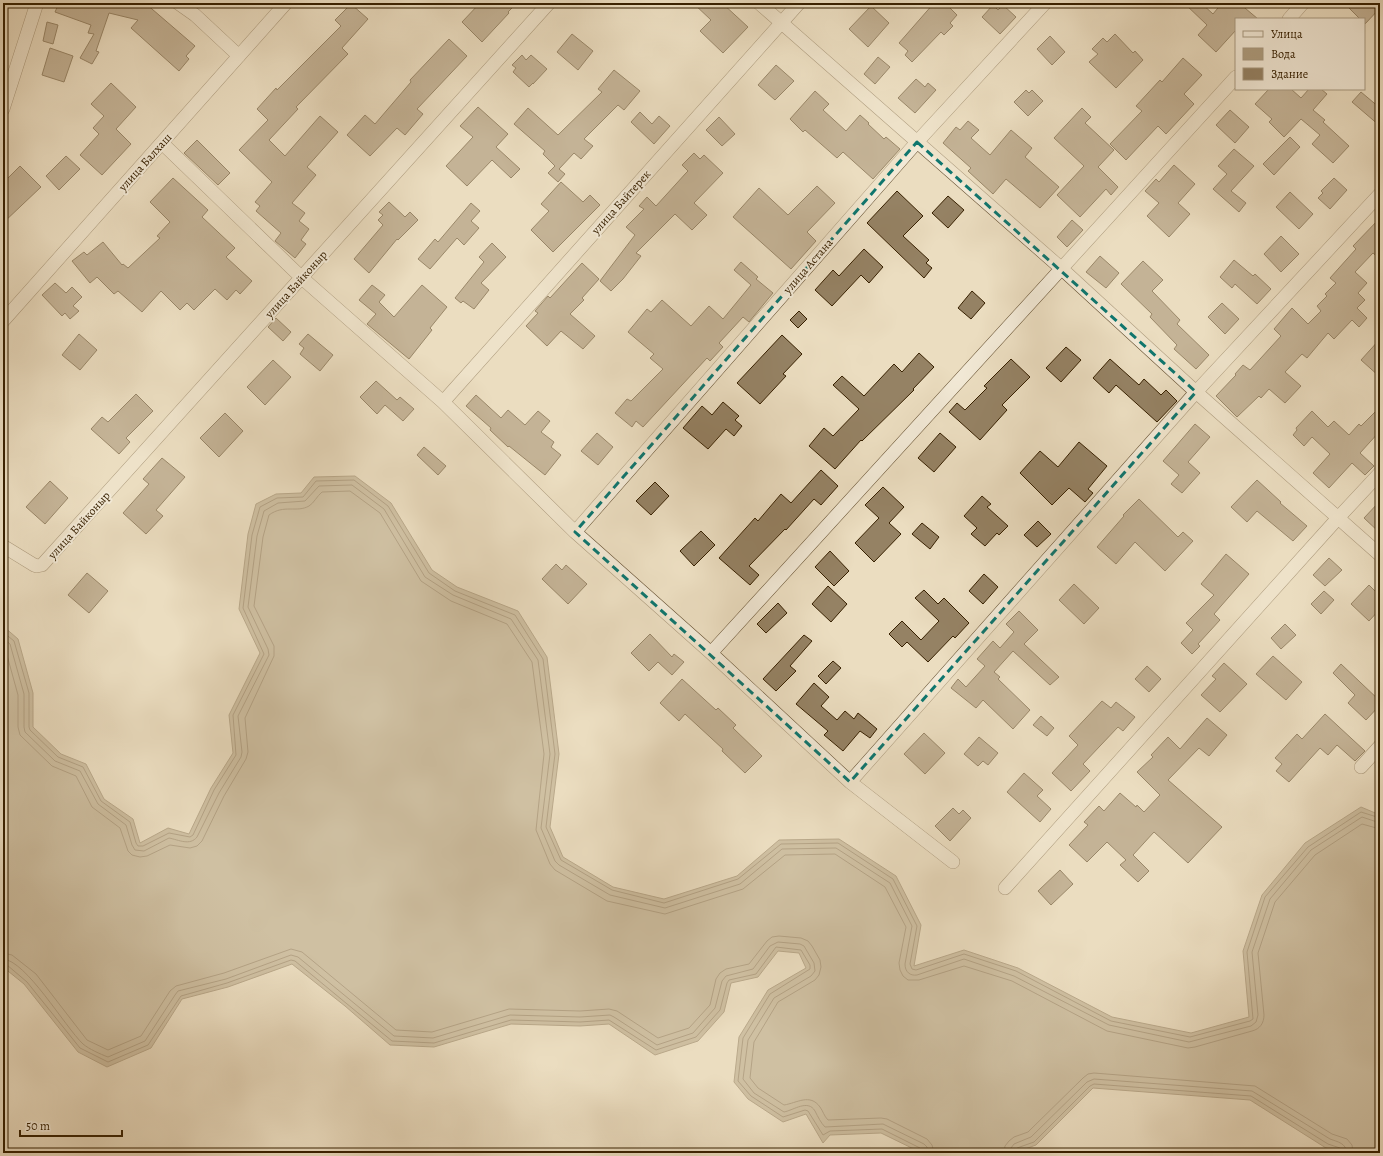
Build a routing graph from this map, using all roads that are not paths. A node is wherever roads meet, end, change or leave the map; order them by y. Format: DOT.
graph roads {
  1 [pos="36,3"];
  2 [pos="178,3"];
  3 [pos="286,3"];
  4 [pos="549,3"];
  5 [pos="759,3"];
  6 [pos="799,3"];
  7 [pos="1045,3"];
  8 [pos="1303,3"];
  9 [pos="1290,18"];
  10 [pos="781,23"];
  11 [pos="239,56"];
  12 [pos="1235,78"];
  13 [pos="3,109"];
  14 [pos="917,142"];
  15 [pos="162,143"];
  16 [pos="1380,194"];
  17 [pos="1062,269"];
  18 [pos="302,278"];
  19 [pos="3,321"];
  20 [pos="1196,392"];
  21 [pos="443,402"];
  22 [pos="1380,473"];
  23 [pos="1338,518"];
  24 [pos="575,532"];
  25 [pos="3,546"];
  26 [pos="1380,555"];
  27 [pos="711,653"];
  28 [pos="1380,746"];
  29 [pos="1361,767"];
  30 [pos="850,782"];
  31 [pos="953,862"];
  32 [pos="1005,888"];
  1 -- 13 [label="street"];
  2 -- 11 [label="street"];
  3 -- 11 [label="street, улица Балхаш"];
  4 -- 18 [label="street, улица Байконыр"];
  5 -- 10 [label="street"];
  6 -- 10 [label="street, улица Байтерек"];
  7 -- 14 [label="street, улица Астана"];
  8 -- 9 [label="street"];
  10 -- 14 [label="street"];
  10 -- 21 [label="street, улица Байтерек"];
  11 -- 15 [label="street, улица Балхаш"];
  12 -- 17 [label="street"];
  14 -- 17 [label="street"];
  14 -- 24 [label="street, улица Астана"];
  15 -- 18 [label="street"];
  15 -- 19 [label="street, улица Балхаш"];
  16 -- 20 [label="street"];
  17 -- 20 [label="street"];
  17 -- 27 [label="street"];
  18 -- 21 [label="street"];
  18 -- 25 [label="street, улица Байконыр"];
  20 -- 23 [label="street"];
  20 -- 30 [label="street"];
  21 -- 24 [label="street"];
  22 -- 23 [label="street"];
  23 -- 26 [label="street"];
  23 -- 32 [label="street"];
  24 -- 27 [label="street"];
  27 -- 30 [label="street"];
  28 -- 29 [label="street"];
  30 -- 31 [label="street"];
}
